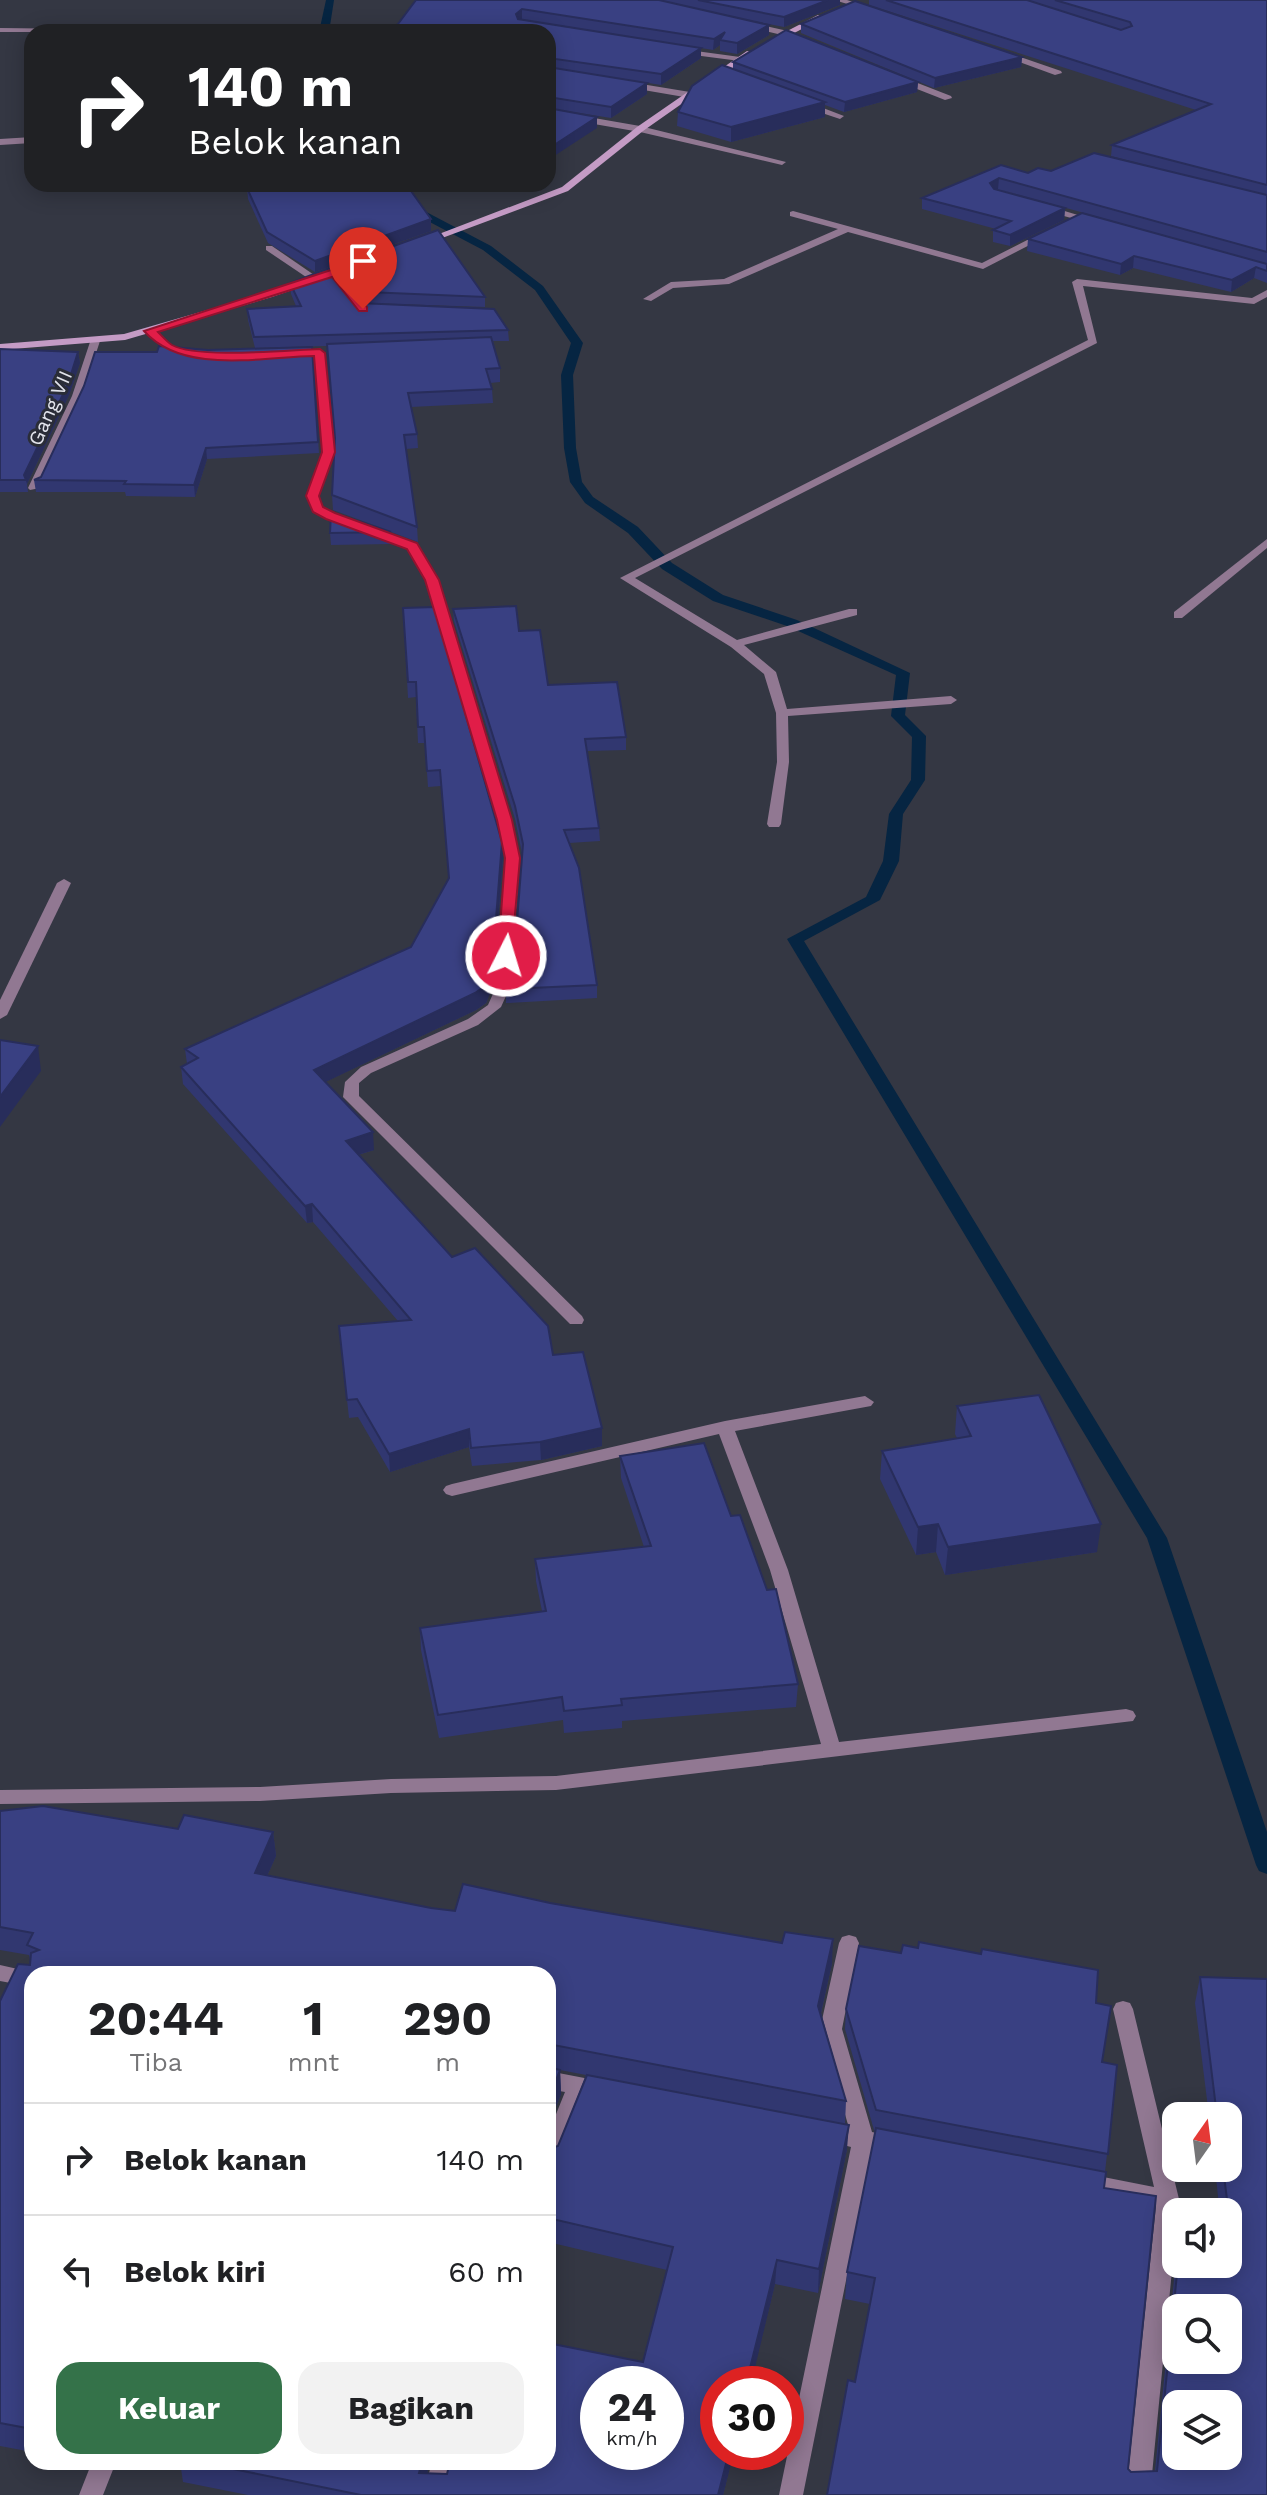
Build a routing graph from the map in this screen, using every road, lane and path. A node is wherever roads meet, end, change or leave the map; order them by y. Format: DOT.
graph roads {
  1 [pos="838,0"];
  2 [pos="868,0"];
  3 [pos="855,5"];
  4 [pos="884,13"];
  5 [pos="733,21"];
  6 [pos="0,30"];
  7 [pos="24,30"];
  8 [pos="785,33"];
  9 [pos="808,45"];
  10 [pos="672,49"];
  11 [pos="991,49"];
  12 [pos="740,59"];
  13 [pos="719,72"];
  14 [pos="1058,73"];
  15 [pos="889,75"];
  16 [pos="734,78"];
  17 [pos="617,83"];
  18 [pos="690,95"];
  19 [pos="948,98"];
  20 [pos="790,99"];
  21 [pos="556,114"];
  22 [pos="840,116"];
  23 [pos="640,129"];
  24 [pos="24,140"];
  25 [pos="0,142"];
  26 [pos="782,162"];
  27 [pos="1038,206"];
  28 [pos="793,214"];
  29 [pos="1080,218"];
  30 [pos="1066,224"];
  31 [pos="1108,226"];
  32 [pos="847,229"];
  33 [pos="1052,231"];
  34 [pos="414,245"];
  35 [pos="269,248"];
  36 [pos="374,259"];
  37 [pos="334,272"];
  38 [pos="315,279"];
  39 [pos="342,283"];
  40 [pos="1267,293"];
  41 [pos="648,299"];
  42 [pos="150,331"];
  43 [pos="95,341"];
  44 [pos="0,347"];
  45 [pos="335,352"];
  46 [pos="197,354"];
  47 [pos="34,488"];
  48 [pos="1267,542"];
  49 [pos="853,612"];
  50 [pos="1178,615"];
  51 [pos="735,644"];
  52 [pos="951,700"];
  53 [pos="782,713"];
  54 [pos="774,824"];
  55 [pos="64,883"];
  56 [pos="0,1015"];
  57 [pos="576,1320"];
  58 [pos="865,1402"];
  59 [pos="725,1427"];
  60 [pos="452,1490"];
  61 [pos="1126,1716"];
  62 [pos="832,1750"];
  63 [pos="0,1797"];
  64 [pos="849,1943"];
  65 [pos="0,1973"];
  66 [pos="24,1978"];
  67 [pos="1123,2009"];
  68 [pos="556,2082"];
  69 [pos="578,2086"];
  70 [pos="623,2094"];
  71 [pos="803,2128"];
  72 [pos="863,2140"];
  73 [pos="556,2142"];
  74 [pos="924,2152"];
  75 [pos="1061,2178"];
  76 [pos="1163,2198"];
  77 [pos="1168,2198"];
  78 [pos="1162,2258"];
  79 [pos="101,2470"];
  80 [pos="442,2470"];
  81 [pos="91,2495"];
  82 [pos="435,2495"];
  83 [pos="791,2495"];
  84 [pos="1138,2495"];
  1 -- 3 [label="street"];
  2 -- 3 [label="street"];
  3 -- 4 [label="street"];
  3 -- 8 [label="street"];
  5 -- 8 [label="street"];
  6 -- 7 [label="street"];
  8 -- 9 [label="street"];
  8 -- 12 [label="street"];
  10 -- 12 [label="street"];
  11 -- 14 [label="street"];
  12 -- 13 [label="street"];
  13 -- 16 [label="street"];
  13 -- 18 [label="street"];
  15 -- 19 [label="street"];
  17 -- 18 [label="street"];
  18 -- 23 [label="street"];
  20 -- 22 [label="street"];
  21 -- 23 [label="street"];
  23 -- 26 [label="street"];
  23 -- 34 [label="street"];
  24 -- 25 [label="street"];
  27 -- 29 [label="street"];
  28 -- 32 [label="street"];
  29 -- 30 [label="street"];
  29 -- 31 [label="street"];
  32 -- 33 [label="street"];
  32 -- 41 [label="street"];
  35 -- 38 [label="street"];
  36 -- 37 [label="street"];
  37 -- 38 [label="street"];
  37 -- 39 [label="street"];
  38 -- 42 [label="street"];
  40 -- 51 [label="street"];
  42 -- 43 [label="street"];
  42 -- 46 [label="street"];
  43 -- 44 [label="street"];
  43 -- 47 [label="street, Gang VII"];
  45 -- 57 [label="street"];
  48 -- 50 [label="street"];
  49 -- 51 [label="street"];
  51 -- 53 [label="street"];
  52 -- 53 [label="street"];
  53 -- 54 [label="street"];
  55 -- 56 [label="street"];
  58 -- 59 [label="street"];
  59 -- 60 [label="street"];
  59 -- 62 [label="street"];
  61 -- 62 [label="street"];
  62 -- 63 [label="street"];
  64 -- 72 [label="street"];
  65 -- 66 [label="street"];
  67 -- 77 [label="street"];
  68 -- 69 [label="street"];
  69 -- 70 [label="street"];
  69 -- 73 [label="street"];
  71 -- 72 [label="street"];
  72 -- 74 [label="street"];
  72 -- 83 [label="street"];
  75 -- 76 [label="street"];
  78 -- 84 [label="street"];
  79 -- 81 [label="street"];
  80 -- 82 [label="street"];
}
